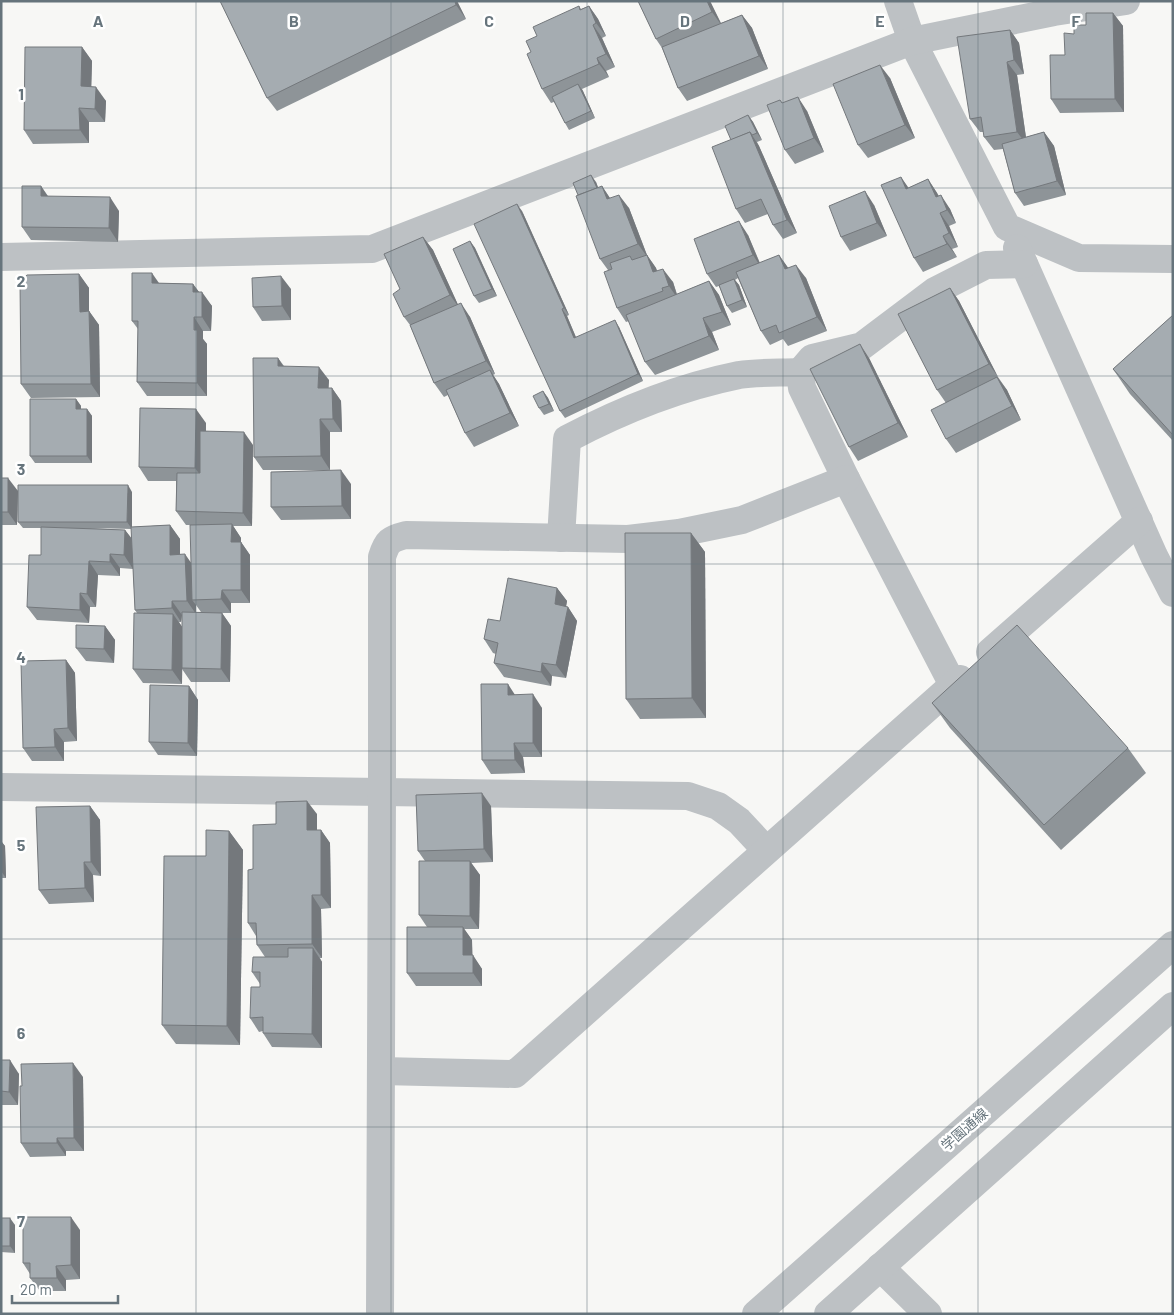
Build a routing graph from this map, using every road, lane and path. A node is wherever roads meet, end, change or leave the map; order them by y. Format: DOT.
graph roads {
  1 [pos="898,1"];
  2 [pos="1126,1"];
  3 [pos="912,41"];
  4 [pos="1007,227"];
  5 [pos="1,257"];
  6 [pos="1173,260"];
  7 [pos="1024,264"];
  8 [pos="800,372"];
  9 [pos="846,479"];
  10 [pos="1139,521"];
  11 [pos="561,538"];
  12 [pos="1173,593"];
  13 [pos="953,685"];
  14 [pos="1,787"];
  15 [pos="382,792"];
  16 [pos="766,850"];
  17 [pos="1173,945"];
  18 [pos="1173,1006"];
  19 [pos="381,1070"];
  20 [pos="880,1267"];
  21 [pos="380,1314"];
  22 [pos="756,1314"];
  23 [pos="828,1314"];
  24 [pos="928,1314"];
  1 -- 3 [label="street"];
  2 -- 3 [label="street"];
  3 -- 4 [label="street"];
  3 -- 5 [label="street"];
  4 -- 6 [label="street"];
  4 -- 7 [label="street"];
  7 -- 8 [label="street"];
  7 -- 10 [label="street"];
  8 -- 9 [label="street"];
  8 -- 11 [label="street"];
  9 -- 11 [label="street"];
  9 -- 13 [label="street"];
  10 -- 12 [label="street"];
  10 -- 13 [label="street"];
  11 -- 15 [label="street"];
  13 -- 16 [label="street"];
  14 -- 15 [label="street"];
  15 -- 16 [label="street"];
  15 -- 19 [label="street"];
  16 -- 19 [label="street"];
  17 -- 22 [label="street, 学園通線"];
  18 -- 20 [label="street"];
  19 -- 21 [label="street"];
  20 -- 23 [label="street"];
  20 -- 24 [label="street"];
}
